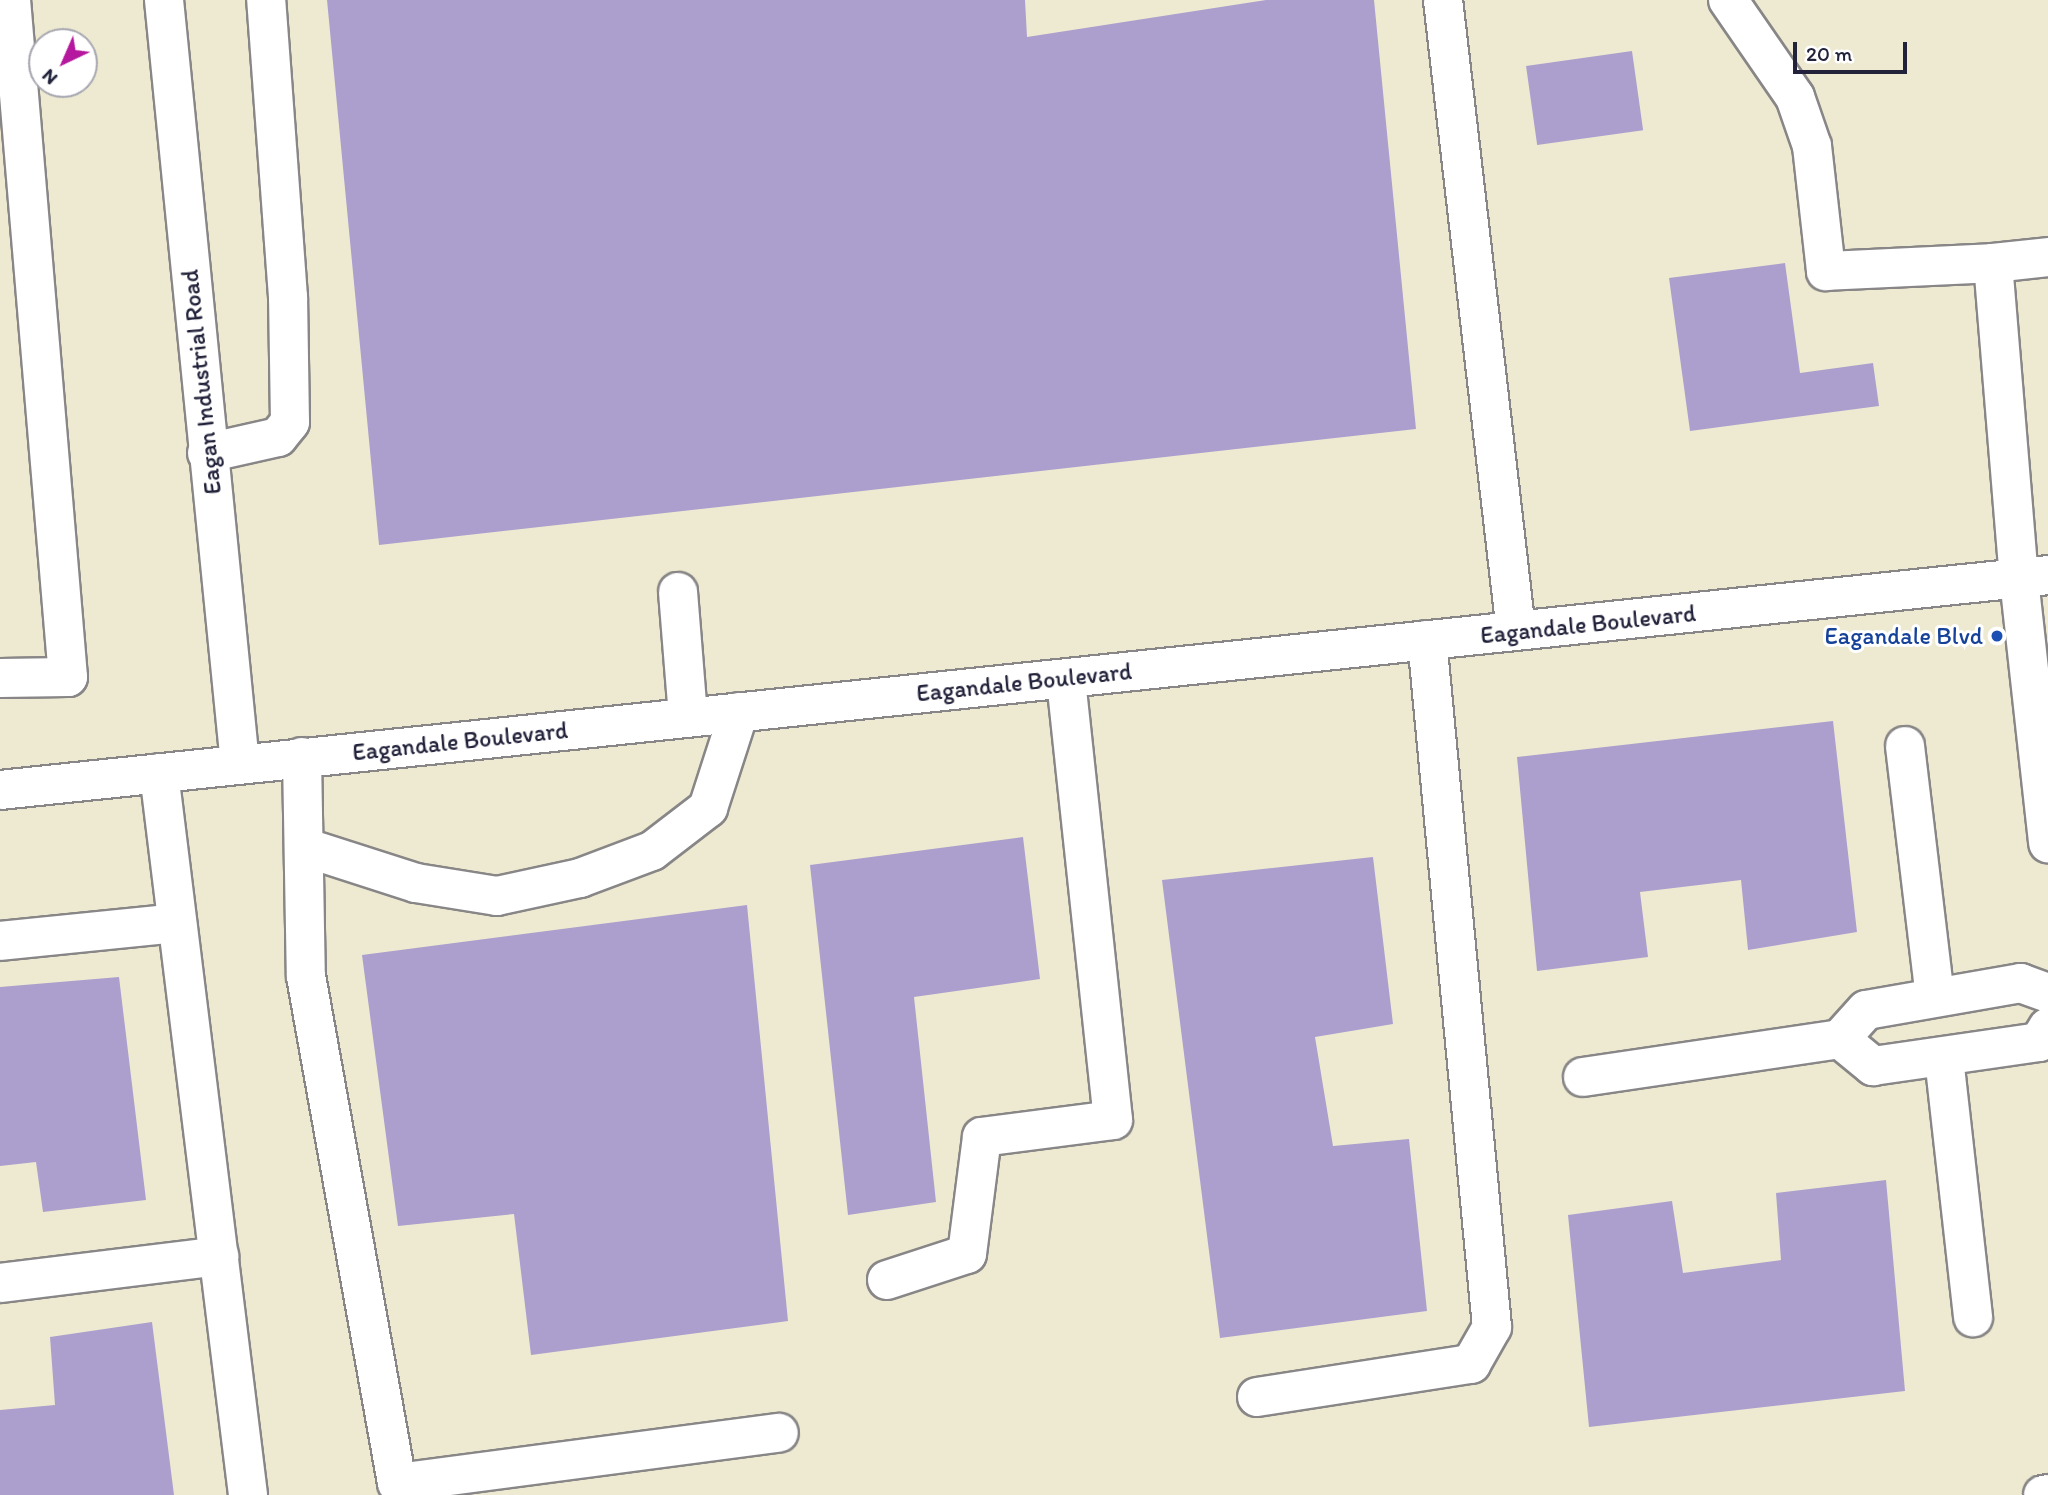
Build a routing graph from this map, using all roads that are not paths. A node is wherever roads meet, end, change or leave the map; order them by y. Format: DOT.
graph roads {
  1 [pos="11,0"];
  2 [pos="164,0"];
  3 [pos="266,0"];
  4 [pos="1443,0"];
  5 [pos="1727,0"];
  6 [pos="2048,257"];
  7 [pos="1993,263"];
  8 [pos="207,453"];
  9 [pos="2034,577"];
  10 [pos="678,592"];
  11 [pos="1516,631"];
  12 [pos="1427,640"];
  13 [pos="0,678"];
  14 [pos="1066,678"];
  15 [pos="739,712"];
  16 [pos="688,717"];
  17 [pos="1905,746"];
  18 [pos="302,757"];
  19 [pos="240,764"];
  20 [pos="159,773"];
  21 [pos="0,790"];
  22 [pos="2048,842"];
  23 [pos="304,847"];
  24 [pos="177,923"];
  25 [pos="0,941"];
  26 [pos="2048,993"];
  27 [pos="1935,996"];
  28 [pos="2048,1027"];
  29 [pos="1840,1040"];
  30 [pos="1944,1058"];
  31 [pos="1583,1077"];
  32 [pos="219,1256"];
  33 [pos="887,1280"];
  34 [pos="0,1283"];
  35 [pos="1973,1317"];
  36 [pos="1256,1397"];
  37 [pos="779,1433"];
  38 [pos="2048,1494"];
  39 [pos="248,1495"];
  40 [pos="2043,1495"];
  1 -- 13 [label="street"];
  2 -- 8 [label="street, Eagan Industrial Road"];
  3 -- 8 [label="street"];
  4 -- 11 [label="street"];
  5 -- 7 [label="street"];
  6 -- 7 [label="street"];
  7 -- 9 [label="street"];
  8 -- 19 [label="street, Eagan Industrial Road"];
  9 -- 11 [label="street, Eagandale Boulevard"];
  9 -- 22 [label="street"];
  10 -- 16 [label="street"];
  11 -- 12 [label="street, Eagandale Boulevard"];
  12 -- 14 [label="street, Eagandale Boulevard"];
  12 -- 36 [label="street"];
  14 -- 15 [label="street, Eagandale Boulevard"];
  14 -- 33 [label="street"];
  15 -- 16 [label="street, Eagandale Boulevard"];
  15 -- 23 [label="street"];
  16 -- 18 [label="street, Eagandale Boulevard"];
  17 -- 27 [label="street"];
  18 -- 19 [label="street, Eagandale Boulevard"];
  18 -- 23 [label="street"];
  19 -- 20 [label="street, Eagandale Boulevard"];
  20 -- 21 [label="street, Eagandale Boulevard"];
  20 -- 24 [label="street"];
  23 -- 37 [label="street"];
  24 -- 25 [label="street"];
  24 -- 32 [label="street"];
  26 -- 27 [label="street"];
  27 -- 29 [label="street"];
  28 -- 30 [label="street"];
  29 -- 30 [label="street"];
  29 -- 31 [label="street"];
  30 -- 35 [label="street"];
  32 -- 34 [label="street"];
  32 -- 39 [label="street"];
  38 -- 40 [label="street"];
}
